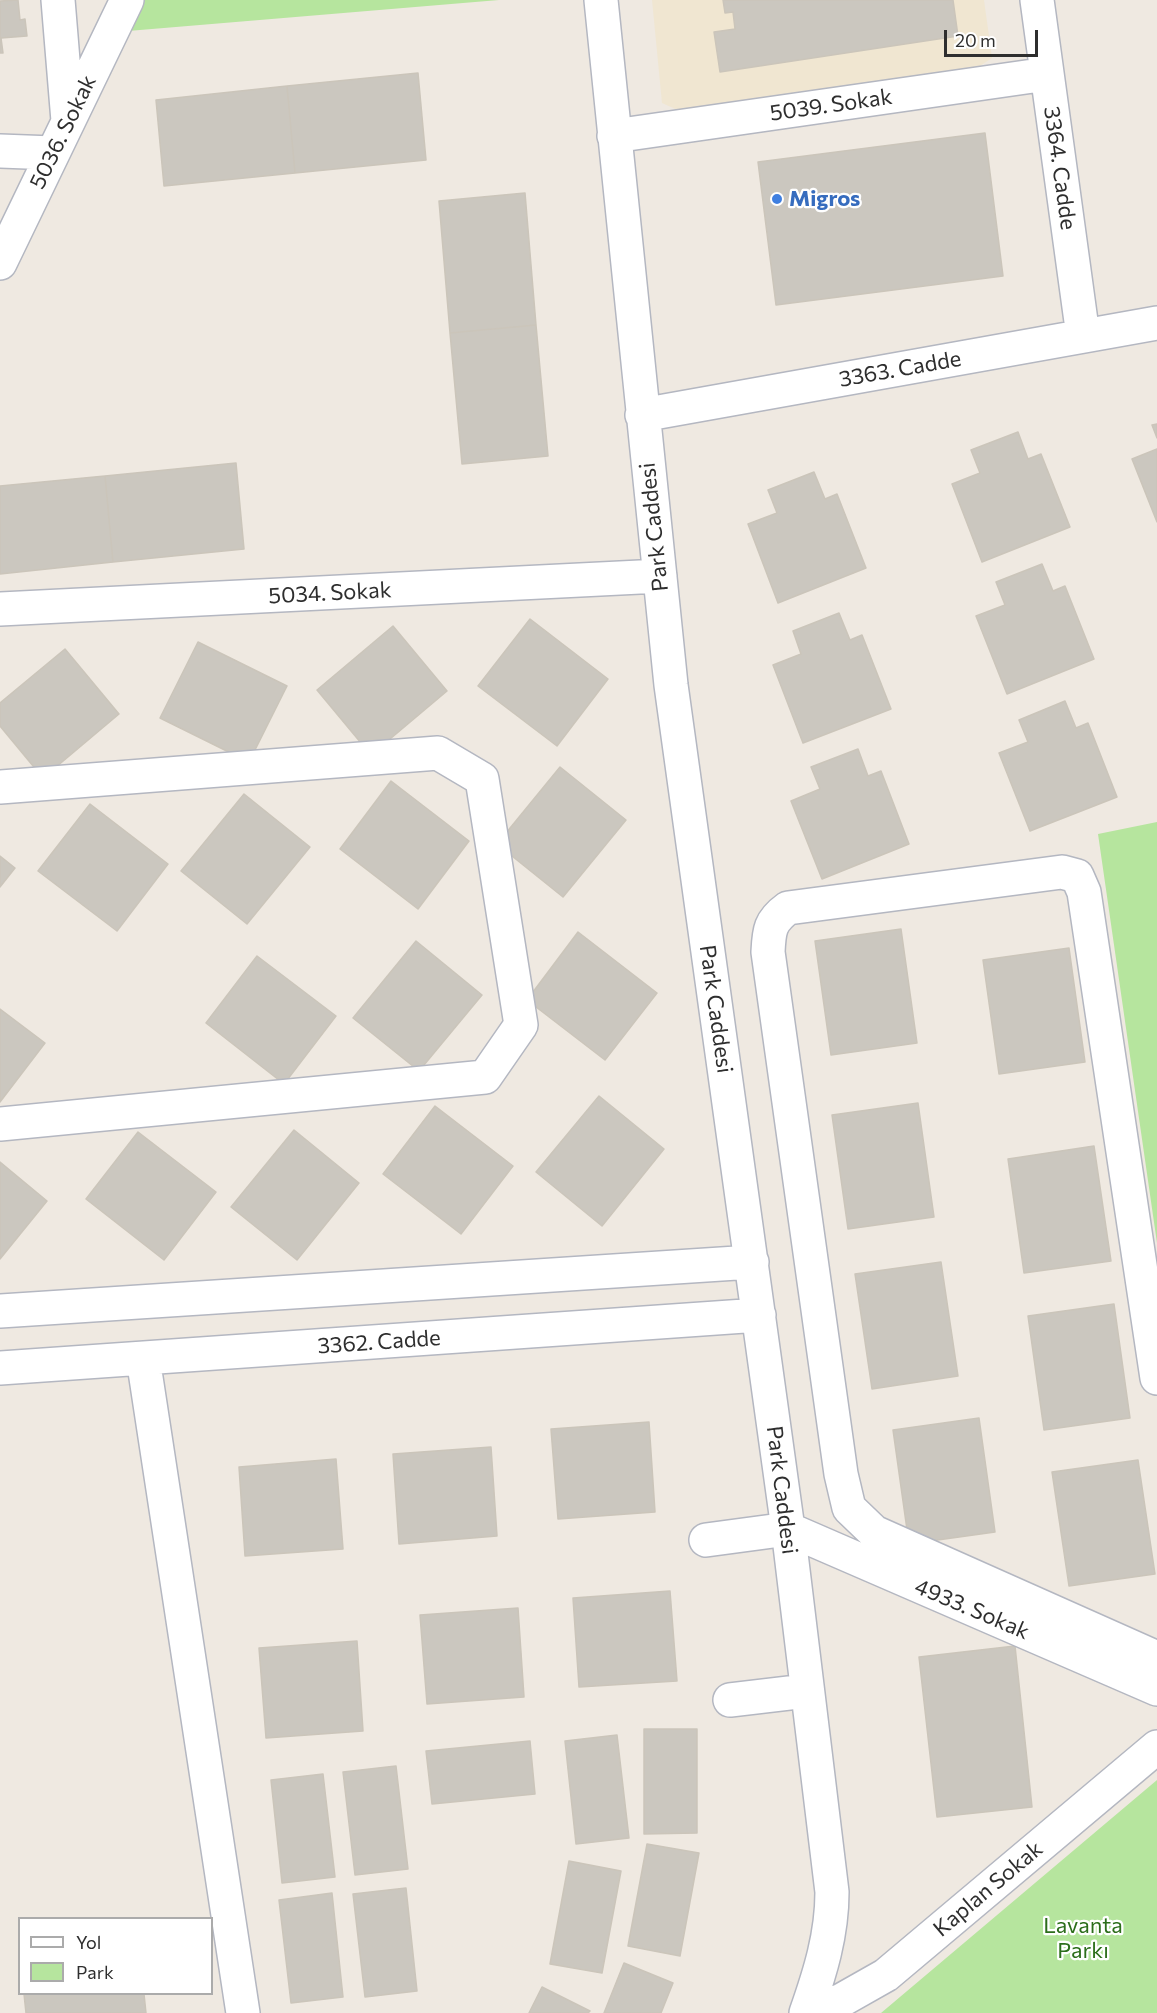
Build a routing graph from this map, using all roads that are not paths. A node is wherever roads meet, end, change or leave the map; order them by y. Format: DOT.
graph roads {
  1 [pos="58,0"];
  2 [pos="127,0"];
  3 [pos="600,0"];
  4 [pos="1037,0"];
  5 [pos="1047,74"];
  6 [pos="68,122"];
  7 [pos="614,136"];
  8 [pos="0,151"];
  9 [pos="53,153"];
  10 [pos="0,263"];
  11 [pos="1157,323"];
  12 [pos="1083,336"];
  13 [pos="642,415"];
  14 [pos="660,576"];
  15 [pos="0,609"];
  16 [pos="0,786"];
  17 [pos="0,1124"];
  18 [pos="752,1262"];
  19 [pos="0,1311"];
  20 [pos="759,1315"];
  21 [pos="143,1358"];
  22 [pos="0,1368"];
  23 [pos="1157,1378"];
  24 [pos="788,1529"];
  25 [pos="706,1539"];
  26 [pos="1156,1677"];
  27 [pos="807,1691"];
  28 [pos="730,1700"];
  29 [pos="1157,1747"];
  30 [pos="807,2012"];
  31 [pos="243,2013"];
  1 -- 6 [label="street"];
  2 -- 6 [label="street, 5036. Sokak"];
  3 -- 7 [label="street, Park Caddesi"];
  4 -- 5 [label="street, 3364. Cadde"];
  5 -- 7 [label="street, 5039. Sokak"];
  5 -- 12 [label="street, 3364. Cadde"];
  6 -- 9 [label="street, 5036. Sokak"];
  7 -- 13 [label="street, Park Caddesi"];
  8 -- 9 [label="street"];
  9 -- 10 [label="street, 5036. Sokak"];
  11 -- 12 [label="street, 3363. Cadde"];
  12 -- 13 [label="street, 3363. Cadde"];
  13 -- 14 [label="street, Park Caddesi"];
  14 -- 15 [label="street, 5034. Sokak"];
  14 -- 18 [label="street, Park Caddesi"];
  16 -- 17 [label="street"];
  18 -- 19 [label="street"];
  18 -- 20 [label="street, Park Caddesi"];
  20 -- 21 [label="street, 3362. Cadde"];
  20 -- 24 [label="street, Park Caddesi"];
  21 -- 22 [label="street, 3362. Cadde"];
  21 -- 31 [label="street"];
  23 -- 26 [label="street"];
  24 -- 25 [label="street"];
  24 -- 26 [label="street, 4933. Sokak"];
  24 -- 27 [label="street, Park Caddesi"];
  27 -- 28 [label="street"];
  27 -- 30 [label="street, Park Caddesi"];
  29 -- 30 [label="street, Kaplan Sokak"];
}
